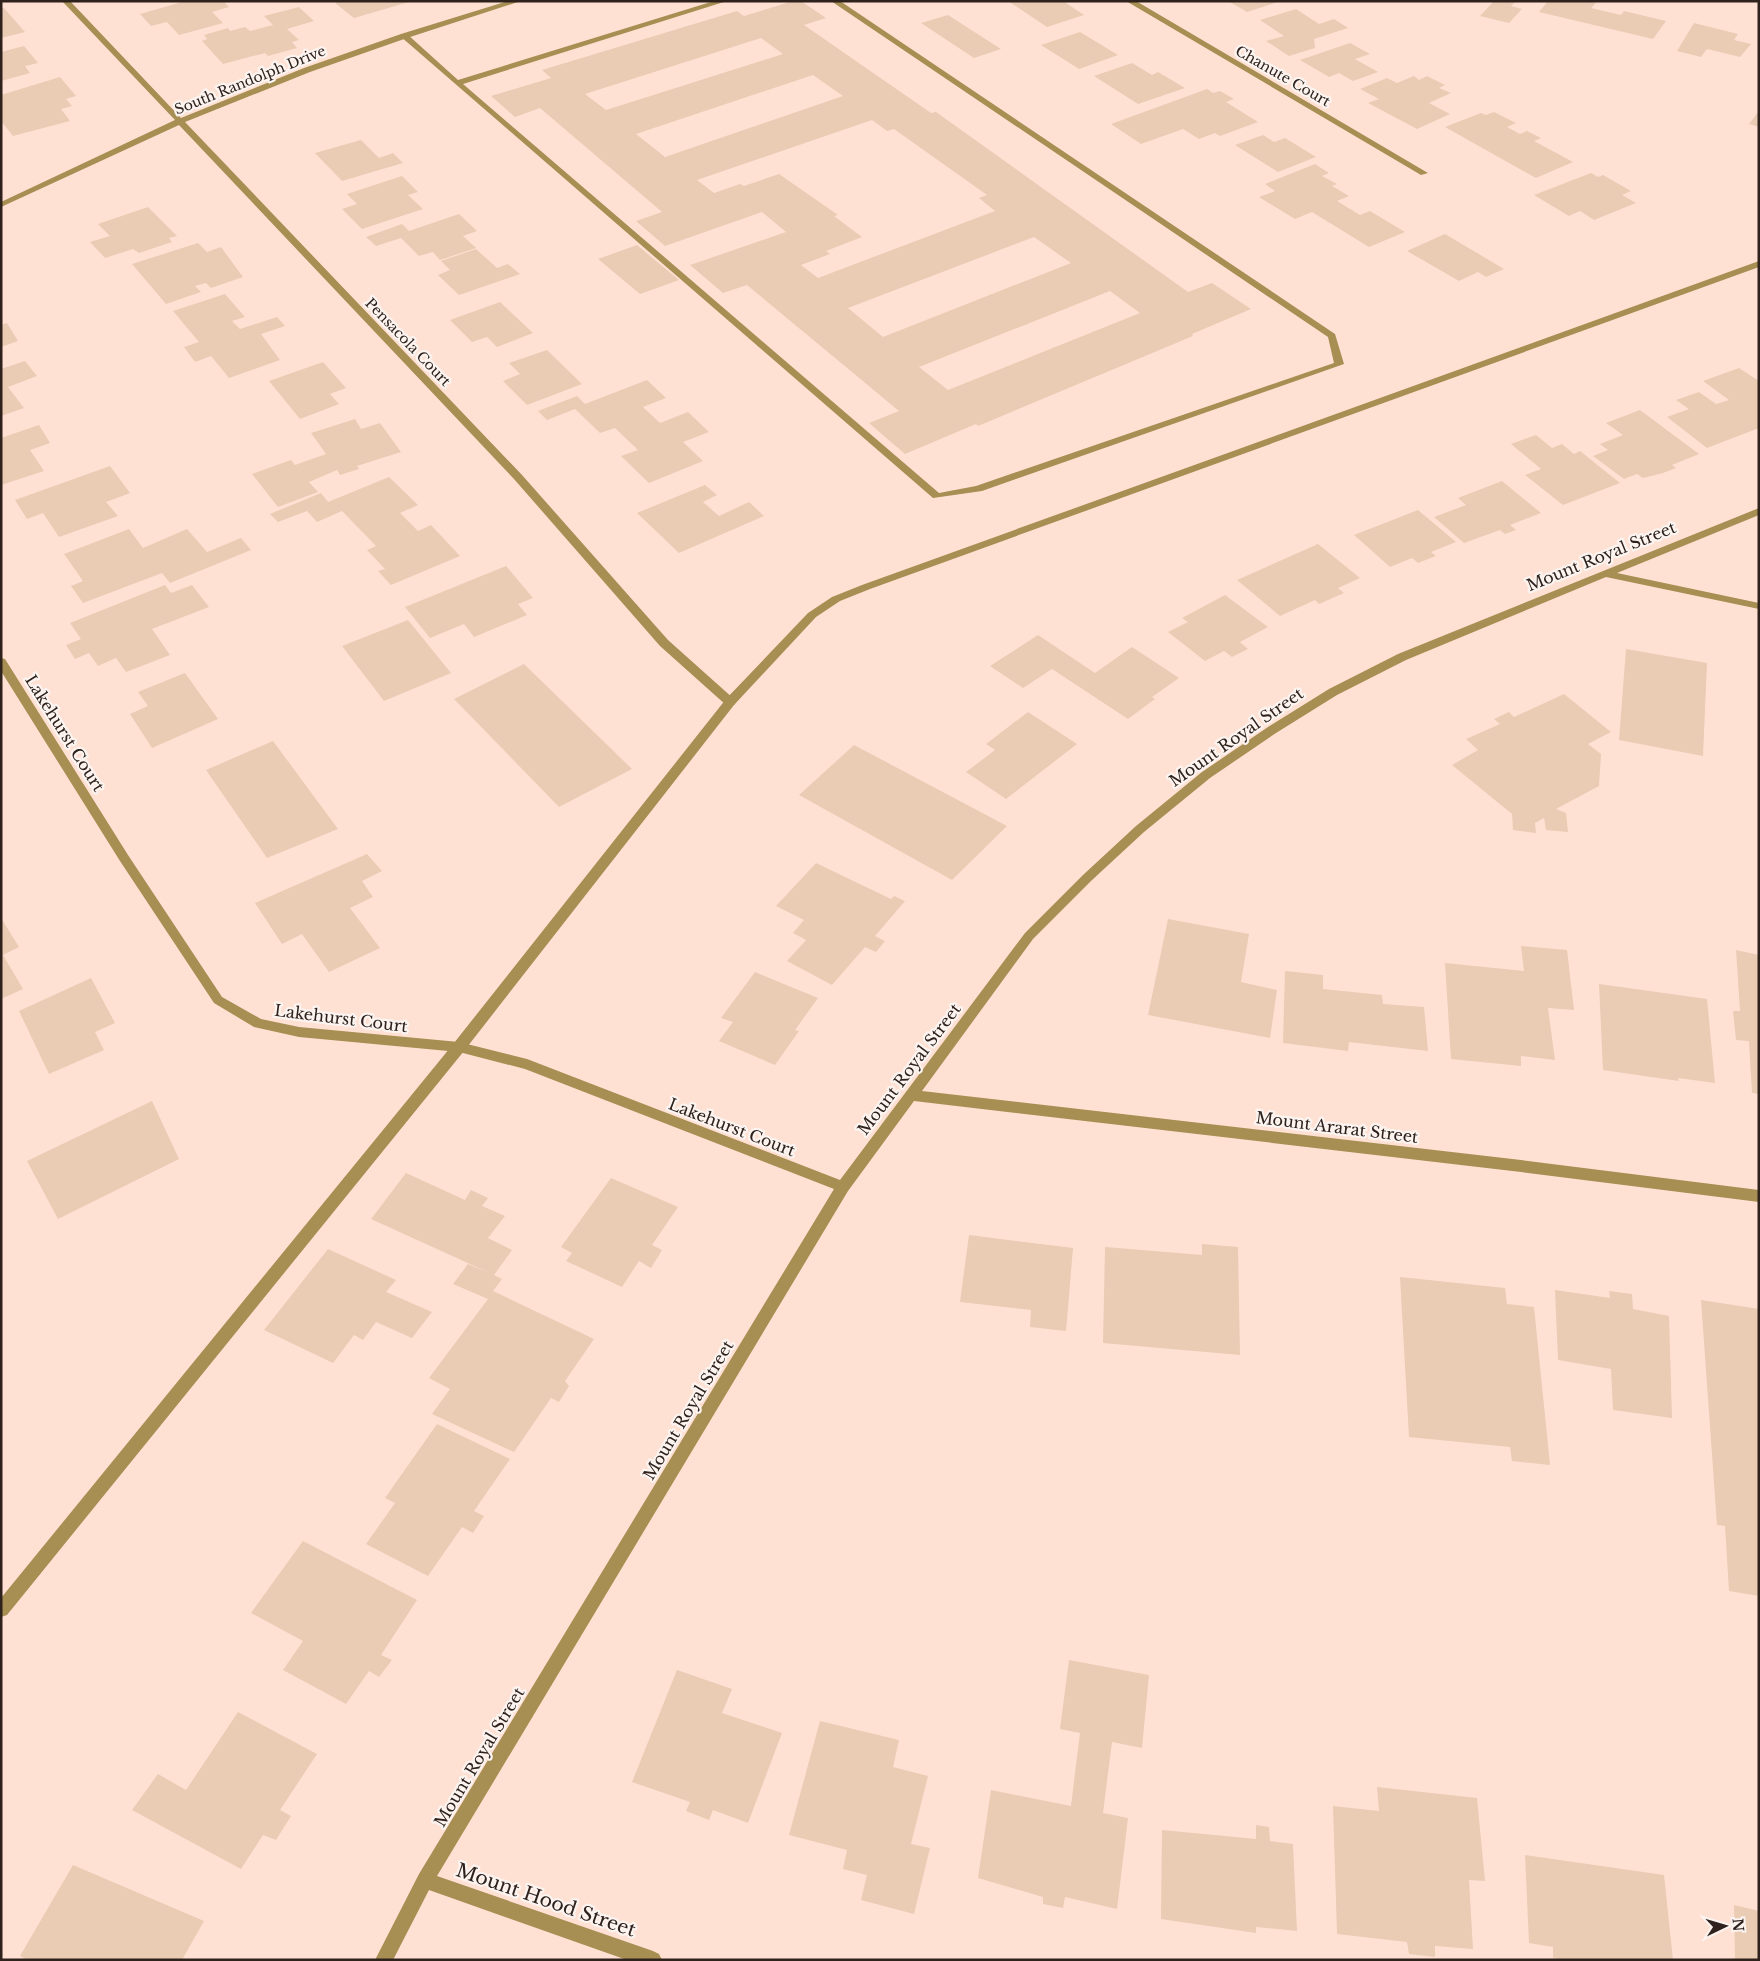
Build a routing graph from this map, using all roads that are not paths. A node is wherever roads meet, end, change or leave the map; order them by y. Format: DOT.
graph roads {
  1 [pos="66,1"];
  2 [pos="517,1"];
  3 [pos="723,1"];
  4 [pos="835,1"];
  5 [pos="1130,1"];
  6 [pos="404,36"];
  7 [pos="457,83"];
  8 [pos="178,122"];
  9 [pos="1424,173"];
  10 [pos="1,205"];
  11 [pos="1759,264"];
  12 [pos="1759,511"];
  13 [pos="1605,574"];
  14 [pos="1759,606"];
  15 [pos="1,662"];
  16 [pos="730,702"];
  17 [pos="459,1048"];
  18 [pos="911,1095"];
  19 [pos="842,1187"];
  20 [pos="1759,1196"];
  21 [pos="1,1610"];
  22 [pos="425,1880"];
  23 [pos="384,1960"];
  24 [pos="653,1960"];
  1 -- 8 [label="street, Pensacola Court"];
  2 -- 6 [label="street, South Randolph Drive"];
  3 -- 7 [label="street"];
  4 -- 7 [label="street"];
  5 -- 9 [label="street, Chanute Court"];
  6 -- 7 [label="street"];
  6 -- 8 [label="street, South Randolph Drive"];
  8 -- 10 [label="street, South Randolph Drive"];
  8 -- 16 [label="street, Pensacola Court"];
  11 -- 16 [label="street"];
  12 -- 13 [label="street, Mount Royal Street"];
  13 -- 14 [label="street"];
  13 -- 18 [label="street, Mount Royal Street"];
  15 -- 17 [label="street, Lakehurst Court"];
  16 -- 17 [label="street"];
  17 -- 19 [label="street, Lakehurst Court"];
  17 -- 21 [label="street"];
  18 -- 19 [label="street, Mount Royal Street"];
  18 -- 20 [label="street, Mount Ararat Street"];
  19 -- 22 [label="street, Mount Royal Street"];
  22 -- 23 [label="street, Mount Royal Street"];
  22 -- 24 [label="street, Mount Hood Street"];
}
